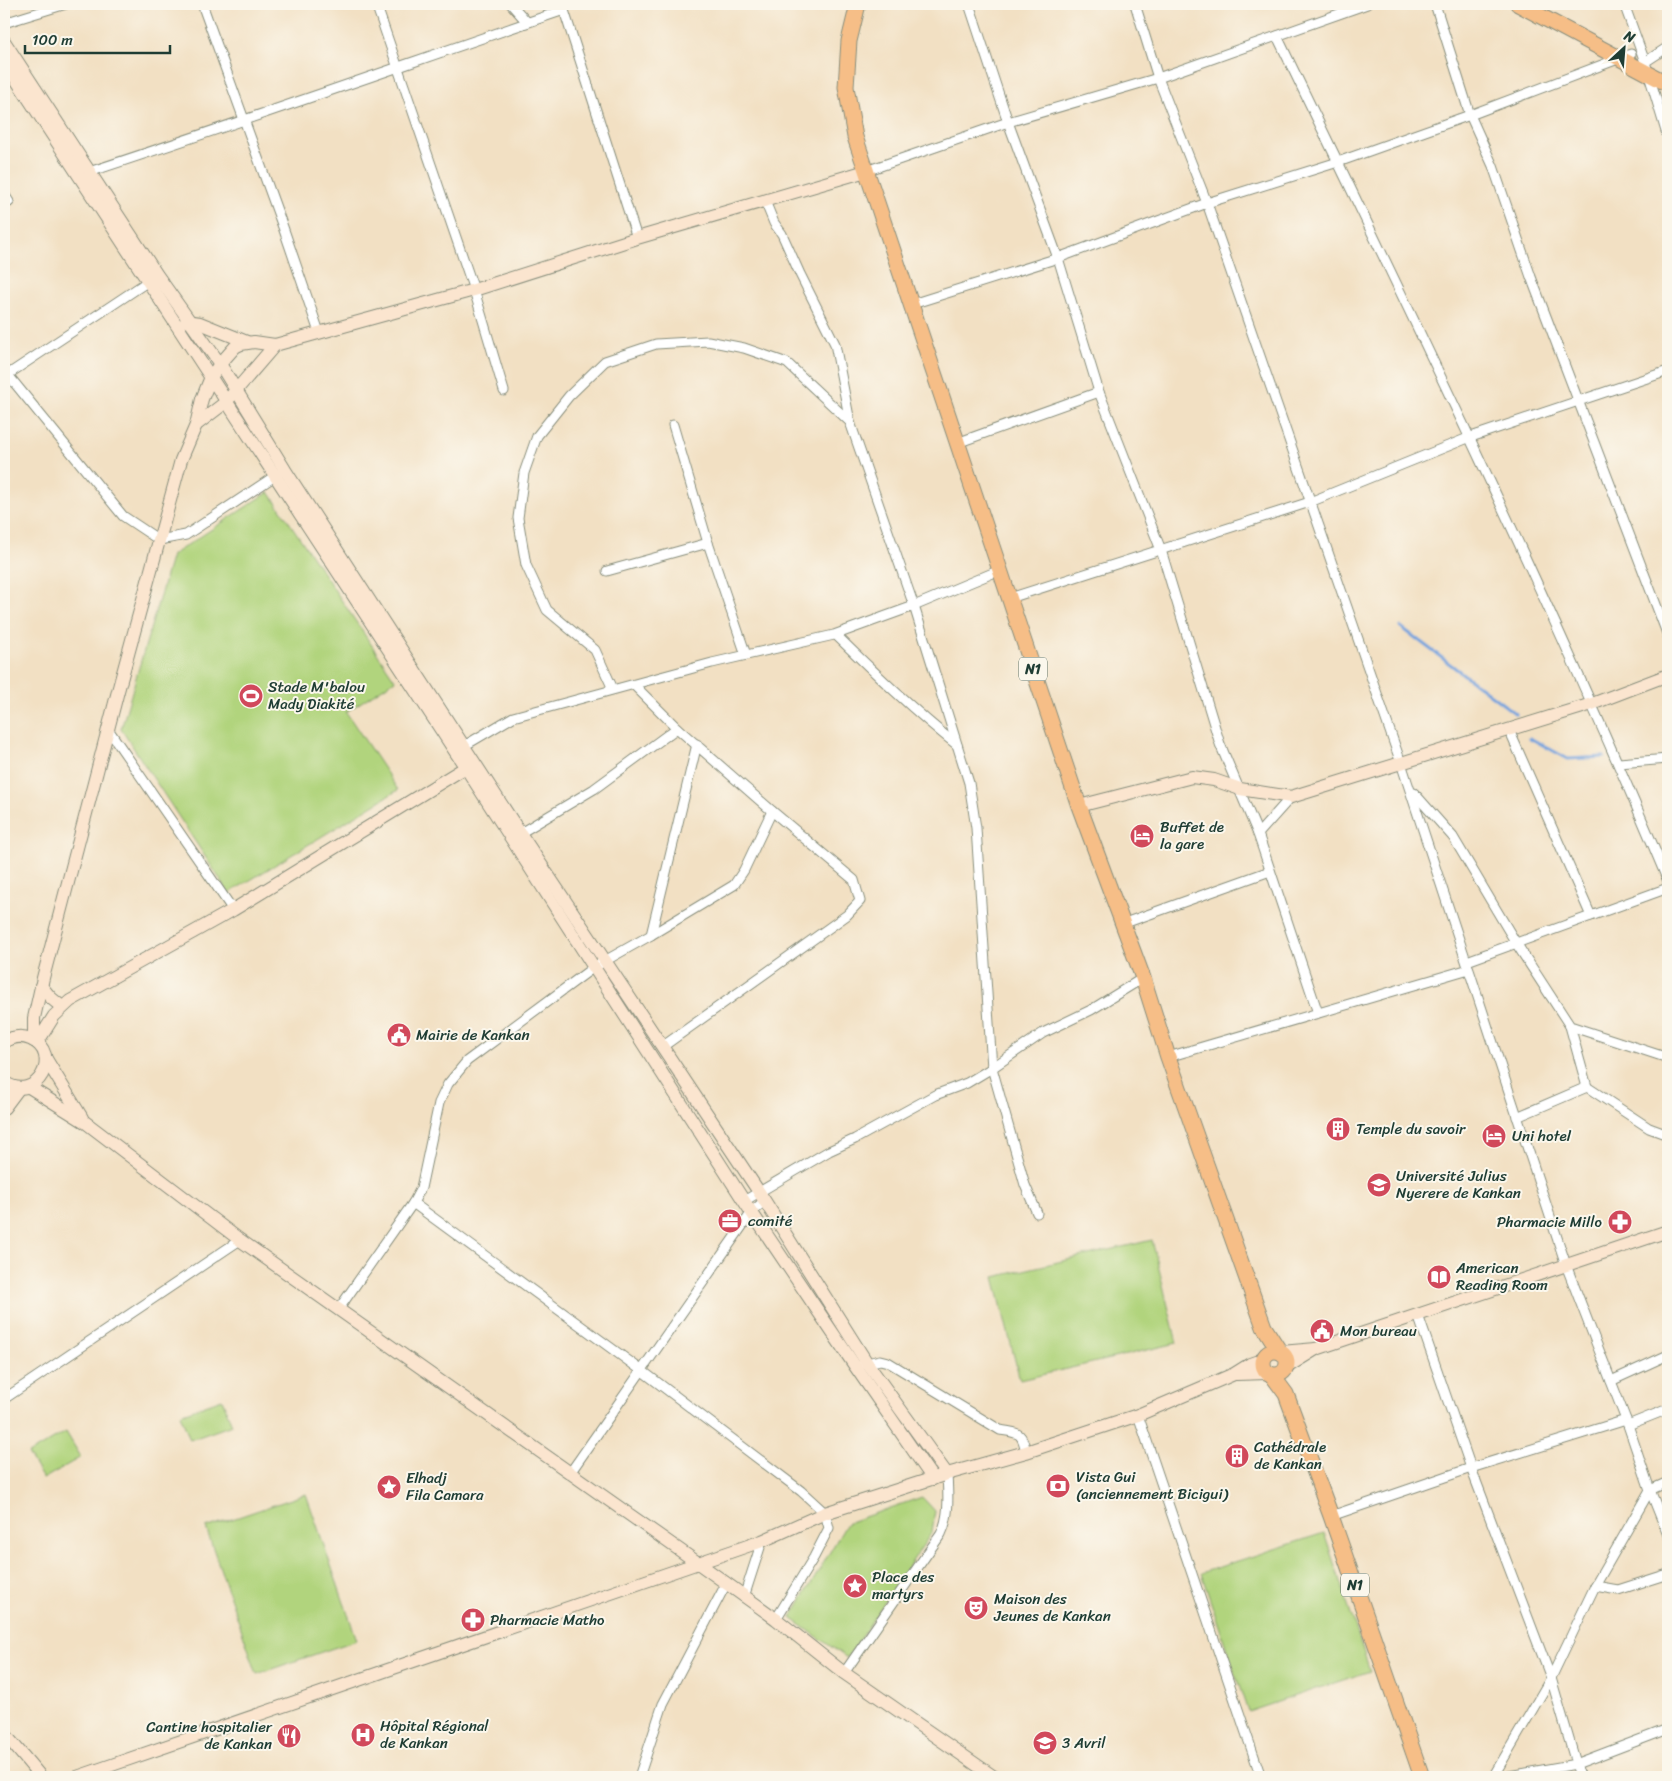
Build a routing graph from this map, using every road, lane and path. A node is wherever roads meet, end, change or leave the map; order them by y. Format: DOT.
graph roads {
  1 [pos="66,4"];
  2 [pos="202,4"];
  3 [pos="376,4"];
  4 [pos="511,4"];
  5 [pos="858,4"];
  6 [pos="969,4"];
  7 [pos="1135,4"];
  8 [pos="1367,4"];
  9 [pos="1435,4"];
  10 [pos="1518,4"];
  11 [pos="1536,4"];
  12 [pos="1624,4"];
  13 [pos="563,5"];
  14 [pos="527,22"];
  15 [pos="4,24"];
  16 [pos="1277,36"];
  17 [pos="4,40"];
  18 [pos="1668,47"];
  19 [pos="1625,56"];
  20 [pos="4,61"];
  21 [pos="397,66"];
  22 [pos="1646,67"];
  23 [pos="1668,74"];
  24 [pos="1158,78"];
  25 [pos="1668,84"];
  26 [pos="1470,115"];
  27 [pos="244,121"];
  28 [pos="1008,122"];
  29 [pos="1668,138"];
  30 [pos="1338,162"];
  31 [pos="866,171"];
  32 [pos="89,172"];
  33 [pos="765,201"];
  34 [pos="1206,203"];
  35 [pos="637,238"];
  36 [pos="1058,258"];
  37 [pos="152,278"];
  38 [pos="474,290"];
  39 [pos="912,304"];
  40 [pos="190,321"];
  41 [pos="176,323"];
  42 [pos="319,332"];
  43 [pos="247,342"];
  44 [pos="275,345"];
  45 [pos="220,364"];
  46 [pos="1668,371"];
  47 [pos="5,372"];
  48 [pos="211,377"];
  49 [pos="237,390"];
  50 [pos="504,391"];
  51 [pos="1099,392"];
  52 [pos="1578,401"];
  53 [pos="226,402"];
  54 [pos="850,422"];
  55 [pos="196,424"];
  56 [pos="673,425"];
  57 [pos="1468,438"];
  58 [pos="957,443"];
  59 [pos="280,473"];
  60 [pos="1310,502"];
  61 [pos="159,540"];
  62 [pos="708,543"];
  63 [pos="1161,550"];
  64 [pos="1000,570"];
  65 [pos="607,571"];
  66 [pos="1010,598"];
  67 [pos="914,606"];
  68 [pos="836,634"];
  69 [pos="1668,636"];
  70 [pos="746,655"];
  71 [pos="1668,675"];
  72 [pos="634,685"];
  73 [pos="613,689"];
  74 [pos="1592,704"];
  75 [pos="108,728"];
  76 [pos="677,728"];
  77 [pos="1509,730"];
  78 [pos="696,744"];
  79 [pos="957,745"];
  80 [pos="464,746"];
  81 [pos="1668,759"];
  82 [pos="1402,763"];
  83 [pos="1619,763"];
  84 [pos="470,765"];
  85 [pos="1240,788"];
  86 [pos="1410,790"];
  87 [pos="1291,797"];
  88 [pos="1080,806"];
  89 [pos="772,811"];
  90 [pos="1258,834"];
  91 [pos="515,836"];
  92 [pos="1270,871"];
  93 [pos="1668,881"];
  94 [pos="1668,888"];
  95 [pos="233,910"];
  96 [pos="1591,916"];
  97 [pos="1122,924"];
  98 [pos="650,936"];
  99 [pos="1516,943"];
  100 [pos="599,964"];
  101 [pos="1468,965"];
  102 [pos="1143,978"];
  103 [pos="42,986"];
  104 [pos="62,1007"];
  105 [pos="1318,1013"];
  106 [pos="34,1018"];
  107 [pos="1570,1026"];
  108 [pos="18,1037"];
  109 [pos="4,1042"];
  110 [pos="35,1042"];
  111 [pos="662,1047"];
  112 [pos="1168,1057"];
  113 [pos="1668,1058"];
  114 [pos="46,1059"];
  115 [pos="992,1068"];
  116 [pos="4,1082"];
  117 [pos="1587,1087"];
  118 [pos="24,1088"];
  119 [pos="4,1108"];
  120 [pos="1517,1117"];
  121 [pos="85,1122"];
  122 [pos="1668,1135"];
  123 [pos="761,1196"];
  124 [pos="744,1201"];
  125 [pos="413,1203"];
  126 [pos="752,1212"];
  127 [pos="1037,1213"];
  128 [pos="1668,1231"];
  129 [pos="240,1240"];
  130 [pos="1566,1265"];
  131 [pos="338,1310"];
  132 [pos="1418,1315"];
  133 [pos="1316,1349"];
  134 [pos="1668,1355"];
  135 [pos="1272,1361"];
  136 [pos="861,1365"];
  137 [pos="1286,1368"];
  138 [pos="641,1370"];
  139 [pos="1611,1381"];
  140 [pos="1286,1394"];
  141 [pos="4,1399"];
  142 [pos="1668,1409"];
  143 [pos="1138,1415"];
  144 [pos="1627,1423"];
  145 [pos="1026,1452"];
  146 [pos="1472,1468"];
  147 [pos="570,1473"];
  148 [pos="947,1474"];
  149 [pos="933,1479"];
  150 [pos="1668,1482"];
  151 [pos="1650,1490"];
  152 [pos="948,1493"];
  153 [pos="826,1512"];
  154 [pos="1331,1516"];
  155 [pos="1668,1535"];
  156 [pos="762,1541"];
  157 [pos="698,1563"];
  158 [pos="1668,1574"];
  159 [pos="726,1584"];
  160 [pos="1595,1586"];
  161 [pos="744,1597"];
  162 [pos="776,1619"];
  163 [pos="844,1673"];
  164 [pos="1551,1678"];
  165 [pos="1668,1729"];
  166 [pos="4,1733"];
  167 [pos="1576,1764"];
  168 [pos="42,1777"];
  169 [pos="77,1777"];
  170 [pos="639,1777"];
  171 [pos="994,1777"];
  172 [pos="1261,1777"];
  173 [pos="1422,1777"];
  174 [pos="1492,1777"];
  175 [pos="1503,1777"];
  176 [pos="1580,1777"];
  1 -- 15 [label="street"];
  2 -- 27 [label="street"];
  3 -- 21 [label="street"];
  4 -- 14 [label="street"];
  5 -- 31 [label="highway, N1"];
  6 -- 28 [label="street"];
  7 -- 24 [label="street"];
  8 -- 16 [label="street"];
  9 -- 26 [label="street"];
  10 -- 19 [label="highway"];
  11 -- 19 [label="highway"];
  12 -- 22 [label="street"];
  13 -- 14 [label="street"];
  13 -- 35 [label="street"];
  14 -- 21 [label="street"];
  16 -- 24 [label="street"];
  16 -- 30 [label="street"];
  17 -- 32 [label="main road"];
  18 -- 22 [label="street"];
  19 -- 22 [label="highway"];
  19 -- 26 [label="street"];
  20 -- 37 [label="main road"];
  21 -- 27 [label="street"];
  21 -- 38 [label="street"];
  22 -- 23 [label="highway"];
  22 -- 25 [label="highway"];
  22 -- 29 [label="street"];
  24 -- 28 [label="street"];
  24 -- 34 [label="street"];
  26 -- 30 [label="street"];
  26 -- 52 [label="street"];
  27 -- 32 [label="street"];
  27 -- 42 [label="street"];
  28 -- 31 [label="street"];
  28 -- 36 [label="street"];
  30 -- 34 [label="street"];
  30 -- 57 [label="street"];
  31 -- 33 [label="main road"];
  31 -- 39 [label="highway, N1"];
  32 -- 37 [label="main road"];
  33 -- 35 [label="main road"];
  33 -- 54 [label="street"];
  34 -- 36 [label="street"];
  34 -- 60 [label="street"];
  35 -- 38 [label="main road"];
  36 -- 39 [label="street"];
  36 -- 51 [label="street"];
  37 -- 40 [label="main road"];
  37 -- 41 [label="main road"];
  37 -- 47 [label="street"];
  38 -- 42 [label="main road"];
  38 -- 50 [label="street"];
  39 -- 58 [label="highway, N1"];
  40 -- 41 [label="main road"];
  40 -- 43 [label="main road"];
  40 -- 45 [label="main road"];
  41 -- 48 [label="main road"];
  42 -- 44 [label="main road"];
  43 -- 44 [label="main road"];
  43 -- 45 [label="main road"];
  44 -- 49 [label="main road"];
  45 -- 48 [label="main road"];
  45 -- 49 [label="main road"];
  46 -- 52 [label="street"];
  47 -- 61 [label="street"];
  48 -- 53 [label="main road"];
  48 -- 55 [label="main road"];
  49 -- 53 [label="main road"];
  49 -- 59 [label="main road"];
  51 -- 58 [label="street"];
  51 -- 63 [label="street"];
  52 -- 57 [label="street"];
  52 -- 69 [label="street"];
  53 -- 55 [label="main road"];
  53 -- 59 [label="main road"];
  54 -- 67 [label="street"];
  54 -- 73 [label="street"];
  55 -- 61 [label="main road"];
  56 -- 62 [label="street"];
  57 -- 60 [label="street"];
  57 -- 74 [label="street"];
  58 -- 64 [label="highway, N1"];
  59 -- 61 [label="street"];
  59 -- 80 [label="main road"];
  59 -- 84 [label="main road"];
  60 -- 63 [label="street"];
  60 -- 82 [label="street"];
  61 -- 75 [label="main road"];
  62 -- 65 [label="street"];
  62 -- 70 [label="street"];
  63 -- 66 [label="street"];
  63 -- 85 [label="street"];
  64 -- 66 [label="highway, N1"];
  64 -- 67 [label="street"];
  66 -- 88 [label="highway, N1"];
  67 -- 68 [label="street"];
  67 -- 79 [label="street"];
  68 -- 70 [label="street"];
  68 -- 79 [label="street"];
  70 -- 72 [label="street"];
  71 -- 74 [label="main road"];
  72 -- 73 [label="street"];
  72 -- 76 [label="street"];
  73 -- 80 [label="street"];
  74 -- 77 [label="main road"];
  74 -- 83 [label="street"];
  75 -- 95 [label="street"];
  75 -- 103 [label="main road"];
  76 -- 78 [label="street"];
  76 -- 91 [label="street"];
  77 -- 82 [label="main road"];
  77 -- 96 [label="street"];
  78 -- 89 [label="street"];
  78 -- 98 [label="street"];
  79 -- 115 [label="street"];
  80 -- 84 [label="main road"];
  81 -- 83 [label="street"];
  82 -- 86 [label="street"];
  82 -- 87 [label="main road"];
  83 -- 93 [label="street"];
  84 -- 91 [label="main road"];
  84 -- 95 [label="main road"];
  85 -- 87 [label="main road"];
  85 -- 88 [label="main road"];
  85 -- 90 [label="street"];
  86 -- 99 [label="street"];
  86 -- 101 [label="street"];
  87 -- 90 [label="street"];
  88 -- 97 [label="highway, N1"];
  89 -- 98 [label="street"];
  89 -- 111 [label="street"];
  90 -- 92 [label="street"];
  91 -- 100 [label="main road"];
  92 -- 97 [label="street"];
  92 -- 105 [label="street"];
  94 -- 96 [label="street"];
  95 -- 104 [label="main road"];
  96 -- 99 [label="street"];
  97 -- 102 [label="highway, N1"];
  98 -- 100 [label="street"];
  99 -- 101 [label="street"];
  99 -- 107 [label="street"];
  100 -- 111 [label="main road"];
  100 -- 124 [label="main road"];
  100 -- 125 [label="street"];
  101 -- 105 [label="street"];
  101 -- 120 [label="street"];
  102 -- 112 [label="highway, N1"];
  102 -- 115 [label="street"];
  103 -- 104 [label="main road"];
  103 -- 106 [label="main road"];
  104 -- 110 [label="main road"];
  105 -- 112 [label="street"];
  106 -- 108 [label="main road"];
  106 -- 110 [label="main road"];
  107 -- 113 [label="street"];
  107 -- 117 [label="street"];
  108 -- 109 [label="main road"];
  108 -- 110 [label="main road"];
  110 -- 114 [label="main road"];
  111 -- 123 [label="main road"];
  112 -- 135 [label="highway, N1"];
  114 -- 118 [label="main road"];
  114 -- 121 [label="main road"];
  115 -- 123 [label="street"];
  115 -- 127 [label="street"];
  116 -- 118 [label="main road"];
  117 -- 120 [label="street"];
  117 -- 122 [label="street"];
  118 -- 119 [label="main road"];
  118 -- 121 [label="main road"];
  120 -- 130 [label="street"];
  121 -- 129 [label="main road"];
  123 -- 124 [label="street"];
  123 -- 126 [label="street"];
  123 -- 136 [label="main road"];
  124 -- 126 [label="main road"];
  125 -- 131 [label="street"];
  125 -- 138 [label="street"];
  126 -- 136 [label="main road"];
  126 -- 138 [label="street"];
  128 -- 130 [label="main road"];
  129 -- 131 [label="main road"];
  129 -- 141 [label="street"];
  130 -- 132 [label="main road"];
  130 -- 139 [label="street"];
  131 -- 147 [label="main road"];
  132 -- 133 [label="main road"];
  132 -- 146 [label="street"];
  133 -- 135 [label="main road"];
  133 -- 137 [label="main road"];
  134 -- 139 [label="street"];
  135 -- 137 [label="highway"];
  135 -- 140 [label="highway, N1"];
  135 -- 143 [label="main road"];
  136 -- 145 [label="street"];
  136 -- 148 [label="main road"];
  136 -- 149 [label="main road"];
  137 -- 140 [label="highway, N1"];
  138 -- 147 [label="street"];
  138 -- 153 [label="street"];
  139 -- 144 [label="street"];
  140 -- 154 [label="highway, N1"];
  142 -- 144 [label="street"];
  143 -- 145 [label="main road"];
  143 -- 172 [label="street"];
  144 -- 146 [label="street"];
  144 -- 151 [label="street"];
  145 -- 148 [label="main road"];
  146 -- 154 [label="street"];
  146 -- 164 [label="street"];
  147 -- 157 [label="main road"];
  148 -- 149 [label="main road"];
  148 -- 152 [label="street"];
  149 -- 152 [label="street"];
  149 -- 153 [label="main road"];
  150 -- 151 [label="street"];
  151 -- 155 [label="street"];
  151 -- 160 [label="street"];
  152 -- 163 [label="street"];
  153 -- 156 [label="main road"];
  153 -- 162 [label="street"];
  154 -- 173 [label="highway, N1"];
  156 -- 157 [label="main road"];
  156 -- 161 [label="street"];
  157 -- 159 [label="main road"];
  157 -- 169 [label="main road"];
  158 -- 160 [label="street"];
  159 -- 161 [label="main road"];
  159 -- 170 [label="street"];
  160 -- 164 [label="street"];
  161 -- 162 [label="main road"];
  162 -- 163 [label="main road"];
  163 -- 171 [label="main road"];
  164 -- 167 [label="street"];
  164 -- 174 [label="street"];
  165 -- 167 [label="street"];
  166 -- 168 [label="main road"];
  167 -- 175 [label="street"];
  167 -- 176 [label="street"];
}
